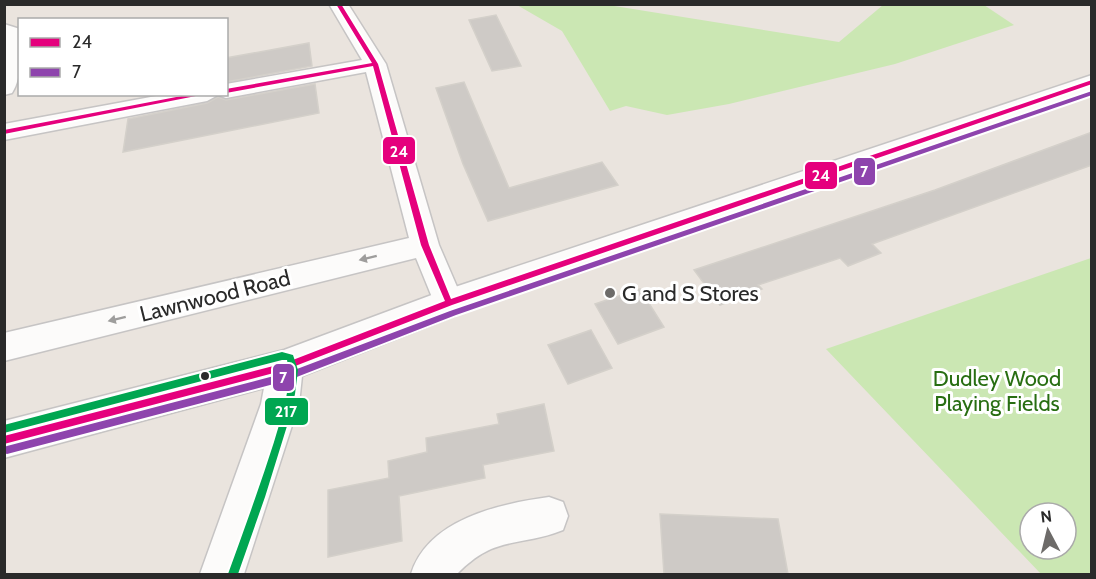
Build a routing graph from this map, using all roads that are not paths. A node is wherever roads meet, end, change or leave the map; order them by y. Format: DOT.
graph roads {
  1 [pos="338,4"];
  2 [pos="4,30"];
  3 [pos="375,64"];
  4 [pos="1092,82"];
  5 [pos="4,88"];
  6 [pos="228,91"];
  7 [pos="196,96"];
  8 [pos="4,132"];
  9 [pos="425,245"];
  10 [pos="449,303"];
  11 [pos="4,347"];
  12 [pos="285,366"];
  13 [pos="4,440"];
  14 [pos="549,516"];
  15 [pos="222,574"];
  16 [pos="431,574"];
  1 -- 3 [label="street"];
  2 -- 5 [label="street"];
  3 -- 6 [label="street"];
  3 -- 9 [label="street"];
  4 -- 10 [label="street"];
  7 -- 8 [label="street"];
  9 -- 10 [label="street"];
  9 -- 11 [label="street, Lawnwood Road, one-way"];
  10 -- 12 [label="street"];
  12 -- 13 [label="street"];
  12 -- 15 [label="street"];
  14 -- 16 [label="street"];
}
